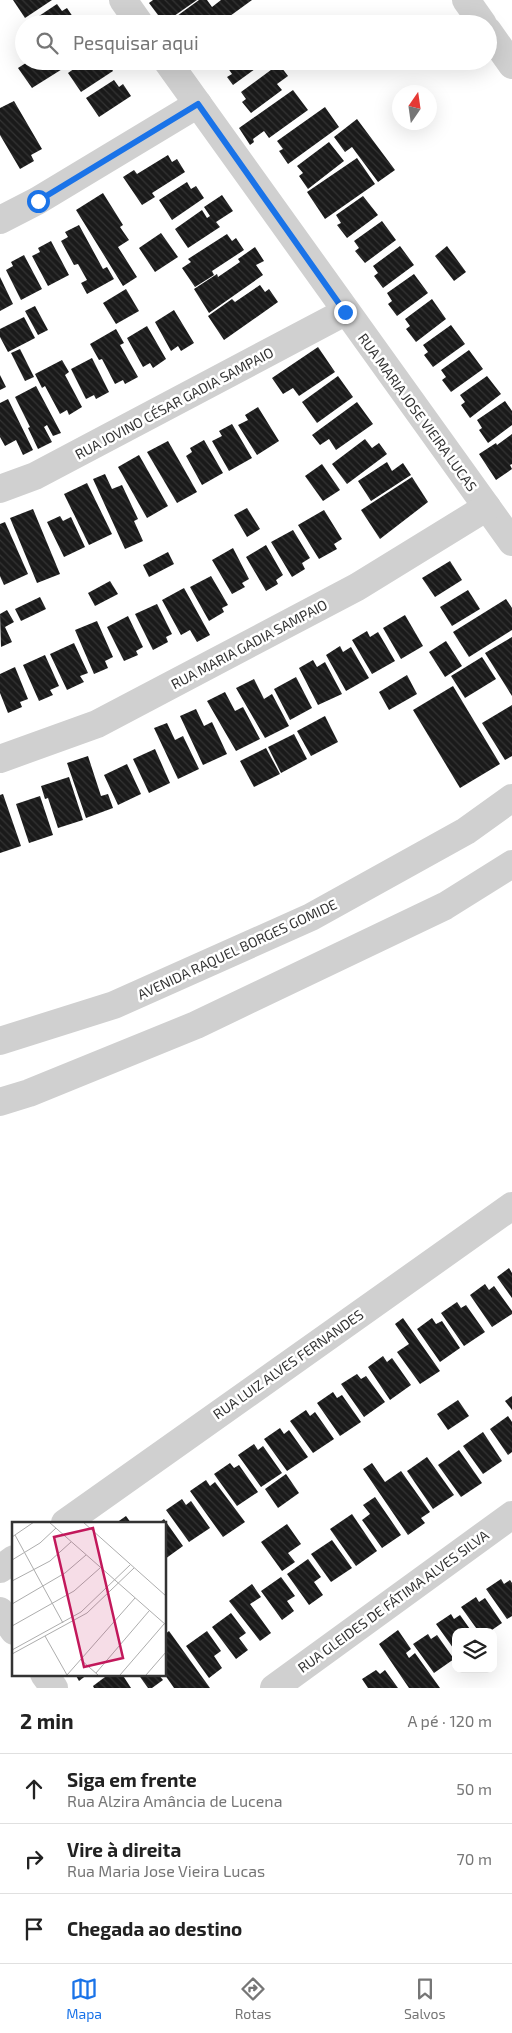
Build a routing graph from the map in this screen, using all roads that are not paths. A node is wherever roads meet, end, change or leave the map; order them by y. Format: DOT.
graph roads {
  1 [pos="123,0"];
  2 [pos="466,0"];
  3 [pos="134,15"];
  4 [pos="477,15"];
  5 [pos="497,44"];
  6 [pos="512,65"];
  7 [pos="173,70"];
  8 [pos="198,104"];
  9 [pos="0,220"];
  10 [pos="345,312"];
  11 [pos="0,489"];
  12 [pos="487,507"];
  13 [pos="512,542"];
  14 [pos="0,759"];
  15 [pos="512,798"];
  16 [pos="512,864"];
  17 [pos="0,1041"];
  18 [pos="0,1102"];
  19 [pos="512,1206"];
  20 [pos="512,1515"];
  21 [pos="66,1522"];
  22 [pos="12,1560"];
  23 [pos="0,1569"];
  24 [pos="0,1611"];
  25 [pos="12,1628"];
  26 [pos="45,1676"];
  27 [pos="54,1688"];
  28 [pos="274,1688"];
  1 -- 3 [label="street"];
  2 -- 4 [label="street"];
  5 -- 6 [label="street"];
  7 -- 8 [label="street, RUA MARIA JOSE VIEIRA LUCAS"];
  8 -- 9 [label="street"];
  8 -- 10 [label="street, RUA MARIA JOSE VIEIRA LUCAS"];
  10 -- 11 [label="street, RUA JOVINO CÉSAR GADIA SAMPAIO"];
  10 -- 12 [label="street, RUA MARIA JOSE VIEIRA LUCAS"];
  12 -- 13 [label="street, RUA MARIA JOSE VIEIRA LUCAS"];
  12 -- 14 [label="street, RUA MARIA GADIA SAMPAIO"];
  15 -- 17 [label="street, AVENIDA RAQUEL BORGES GOMIDE"];
  16 -- 18 [label="street"];
  19 -- 21 [label="street, RUA LUIZ ALVES FERNANDES"];
  20 -- 28 [label="street, RUA GLEIDES DE FÁTIMA ALVES SILVA"];
  22 -- 23 [label="street"];
  24 -- 25 [label="street"];
  26 -- 27 [label="street"];
}
